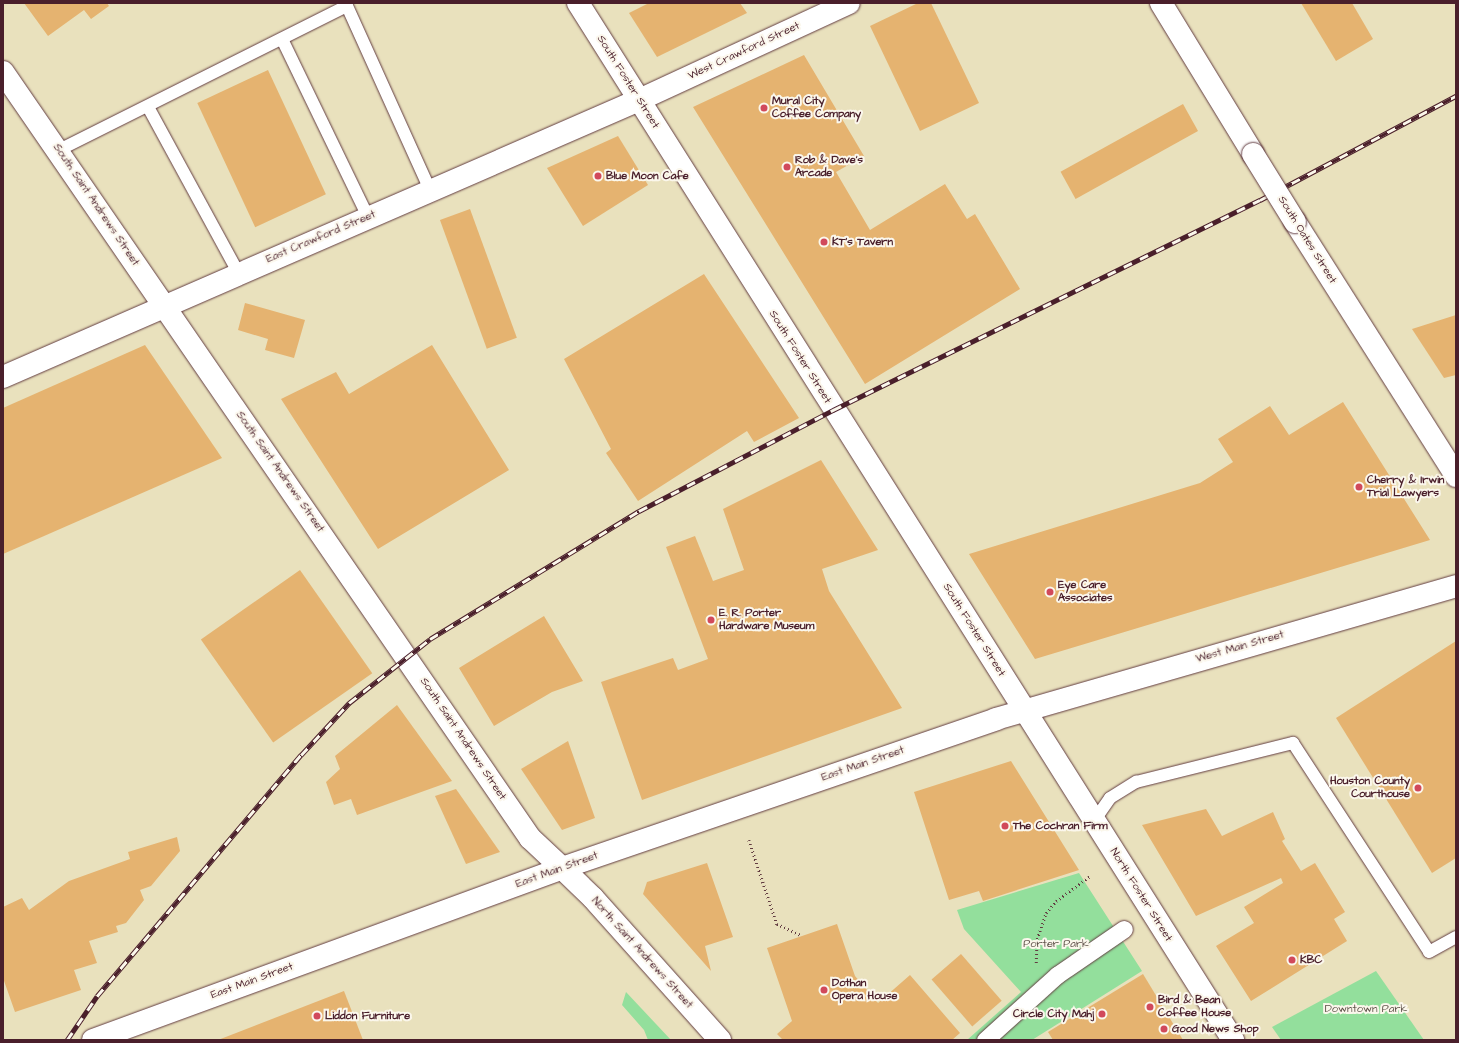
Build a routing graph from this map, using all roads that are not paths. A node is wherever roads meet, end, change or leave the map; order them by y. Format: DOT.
graph roads {
  1 [pos="578,3"];
  2 [pos="849,3"];
  3 [pos="1161,3"];
  4 [pos="282,39"];
  5 [pos="3,72"];
  6 [pos="640,100"];
  7 [pos="148,107"];
  8 [pos="59,150"];
  9 [pos="430,190"];
  10 [pos="368,217"];
  11 [pos="238,272"];
  12 [pos="164,304"];
  13 [pos="3,377"];
  14 [pos="1456,476"];
  15 [pos="1456,586"];
  16 [pos="1024,710"];
  17 [pos="1094,821"];
  18 [pos="562,868"];
  19 [pos="1124,929"];
  20 [pos="1456,937"];
  21 [pos="116,1034"];
  22 [pos="93,1040"];
  23 [pos="720,1040"];
  24 [pos="985,1040"];
  25 [pos="1233,1040"];
  1 -- 6 [label="street, South Foster Street"];
  2 -- 6 [label="street, West Crawford Street"];
  3 -- 14 [label="street, South Oates Street, bridge"];
  4 -- 7 [label="lane"];
  4 -- 9 [label="lane"];
  4 -- 10 [label="lane"];
  5 -- 8 [label="street, South Saint Andrews Street"];
  6 -- 9 [label="street, East Crawford Street"];
  6 -- 16 [label="street, South Foster Street"];
  7 -- 8 [label="lane"];
  7 -- 11 [label="lane"];
  8 -- 12 [label="street, South Saint Andrews Street"];
  9 -- 10 [label="street, East Crawford Street"];
  10 -- 11 [label="street, East Crawford Street"];
  11 -- 12 [label="street, East Crawford Street"];
  12 -- 13 [label="street, East Crawford Street"];
  12 -- 18 [label="street, South Saint Andrews Street"];
  15 -- 16 [label="street, West Main Street"];
  16 -- 17 [label="street, North Foster Street"];
  16 -- 18 [label="street, East Main Street"];
  17 -- 20 [label="lane"];
  17 -- 25 [label="street, North Foster Street"];
  18 -- 21 [label="street, East Main Street"];
  18 -- 23 [label="street, North Saint Andrews Street"];
  19 -- 24 [label="street"];
  21 -- 22 [label="street, East Main Street"];
}
